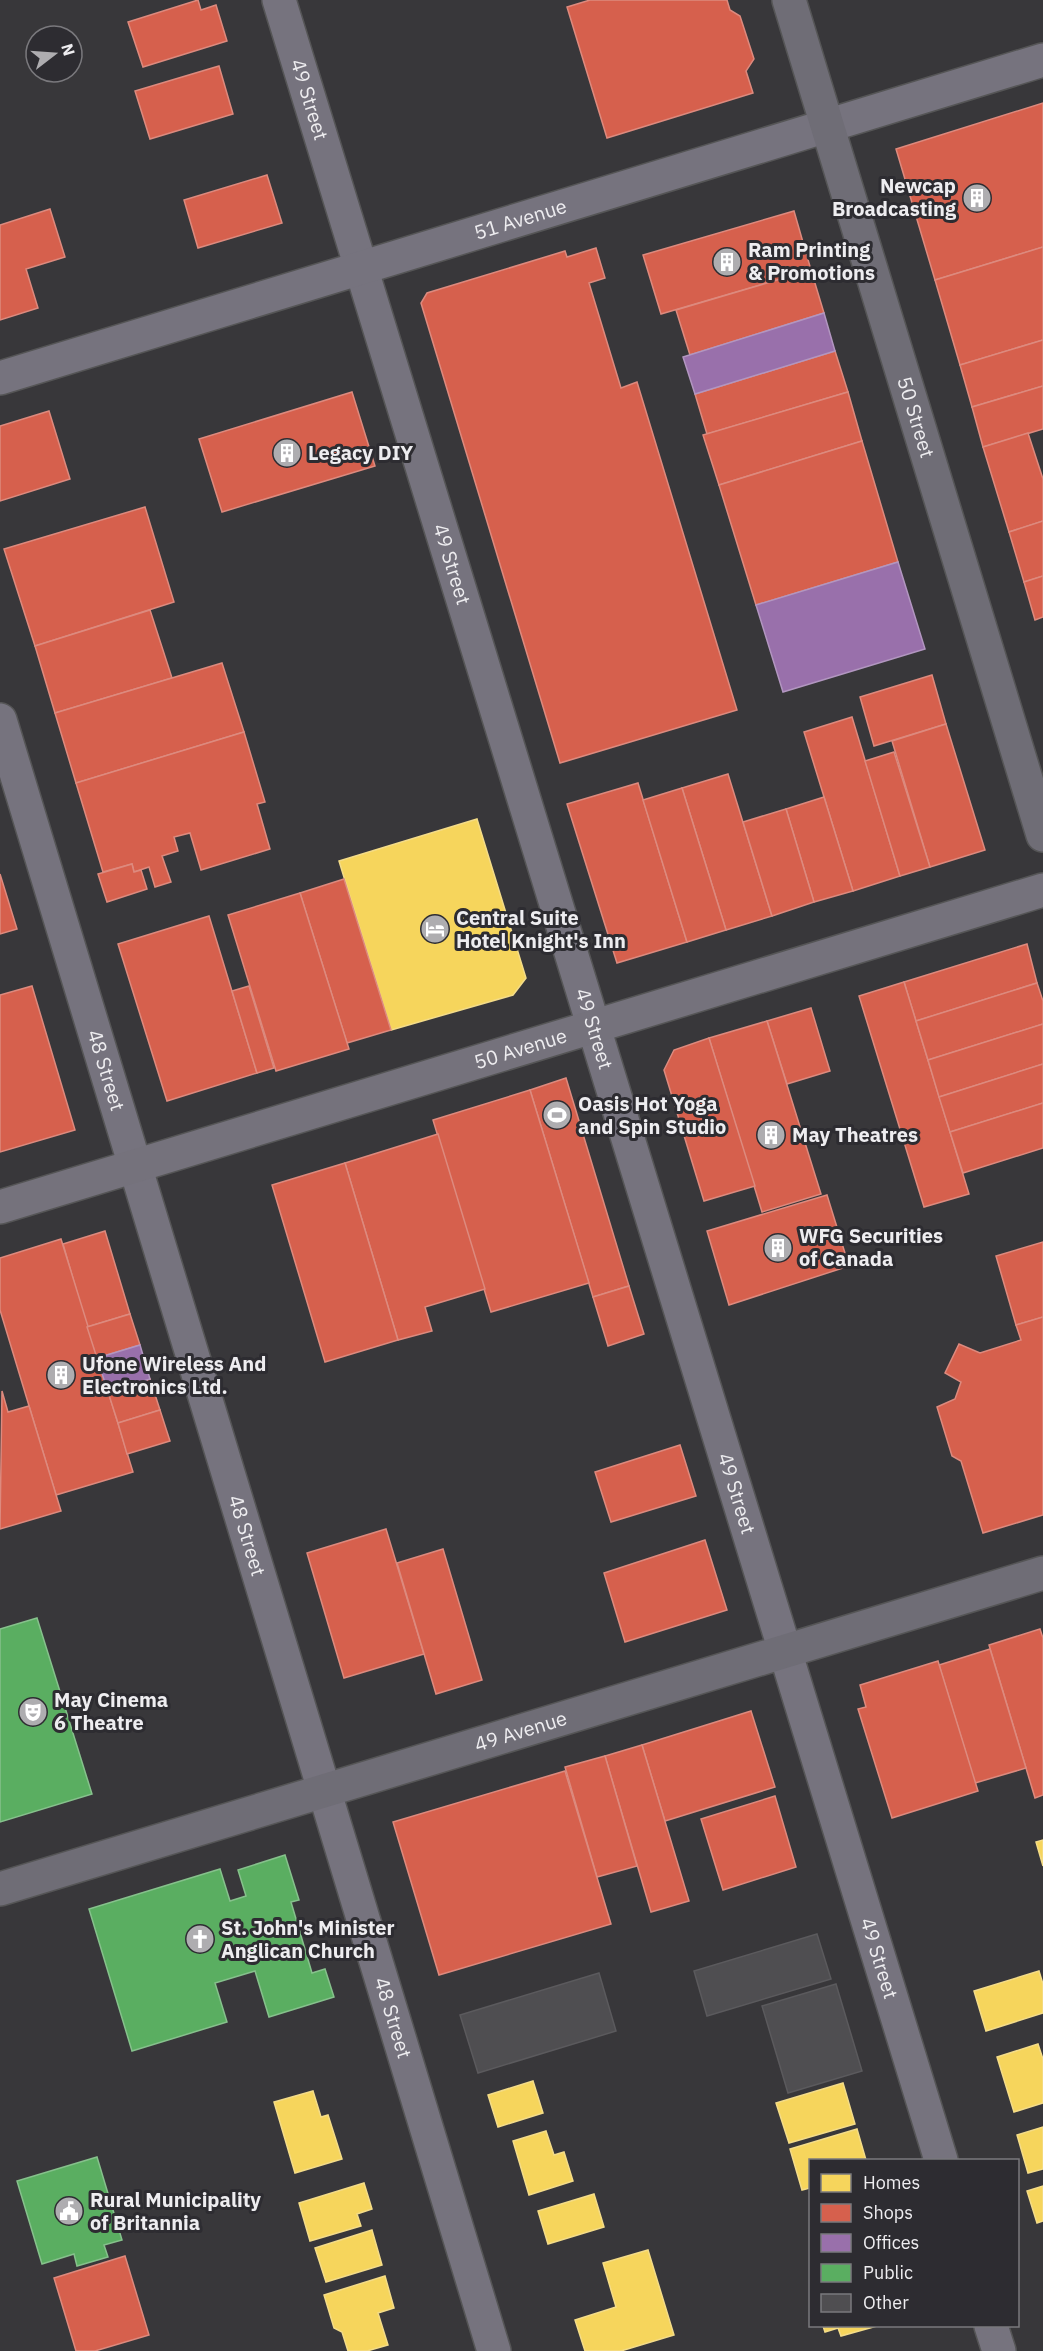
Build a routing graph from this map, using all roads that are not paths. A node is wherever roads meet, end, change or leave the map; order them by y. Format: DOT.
graph roads {
  1 [pos="279,0"];
  2 [pos="789,0"];
  3 [pos="1043,60"];
  4 [pos="827,126"];
  5 [pos="361,267"];
  6 [pos="0,378"];
  7 [pos="0,720"];
  8 [pos="1043,834"];
  9 [pos="1043,890"];
  10 [pos="594,1025"];
  11 [pos="135,1165"];
  12 [pos="0,1207"];
  13 [pos="1043,1573"];
  14 [pos="787,1650"];
  15 [pos="326,1790"];
  16 [pos="0,1889"];
  17 [pos="941,2159"];
  18 [pos="992,2327"];
  19 [pos="494,2351"];
  20 [pos="999,2351"];
  1 -- 5 [label="street, 49 Street"];
  2 -- 4 [label="street, 50 Street"];
  3 -- 4 [label="street, 51 Avenue"];
  4 -- 5 [label="street, 51 Avenue"];
  4 -- 8 [label="street, 50 Street"];
  5 -- 6 [label="street, 51 Avenue"];
  5 -- 10 [label="street, 49 Street"];
  7 -- 11 [label="street, 48 Street"];
  9 -- 10 [label="main road, 50 Avenue"];
  10 -- 11 [label="main road, 50 Avenue"];
  10 -- 14 [label="street, 49 Street"];
  11 -- 12 [label="main road, 50 Avenue"];
  11 -- 15 [label="street, 48 Street"];
  13 -- 14 [label="street, 49 Avenue"];
  14 -- 15 [label="street, 49 Avenue"];
  14 -- 17 [label="street, 49 Street"];
  15 -- 16 [label="street, 49 Avenue"];
  15 -- 19 [label="street, 48 Street"];
  18 -- 20 [label="street"];
}
